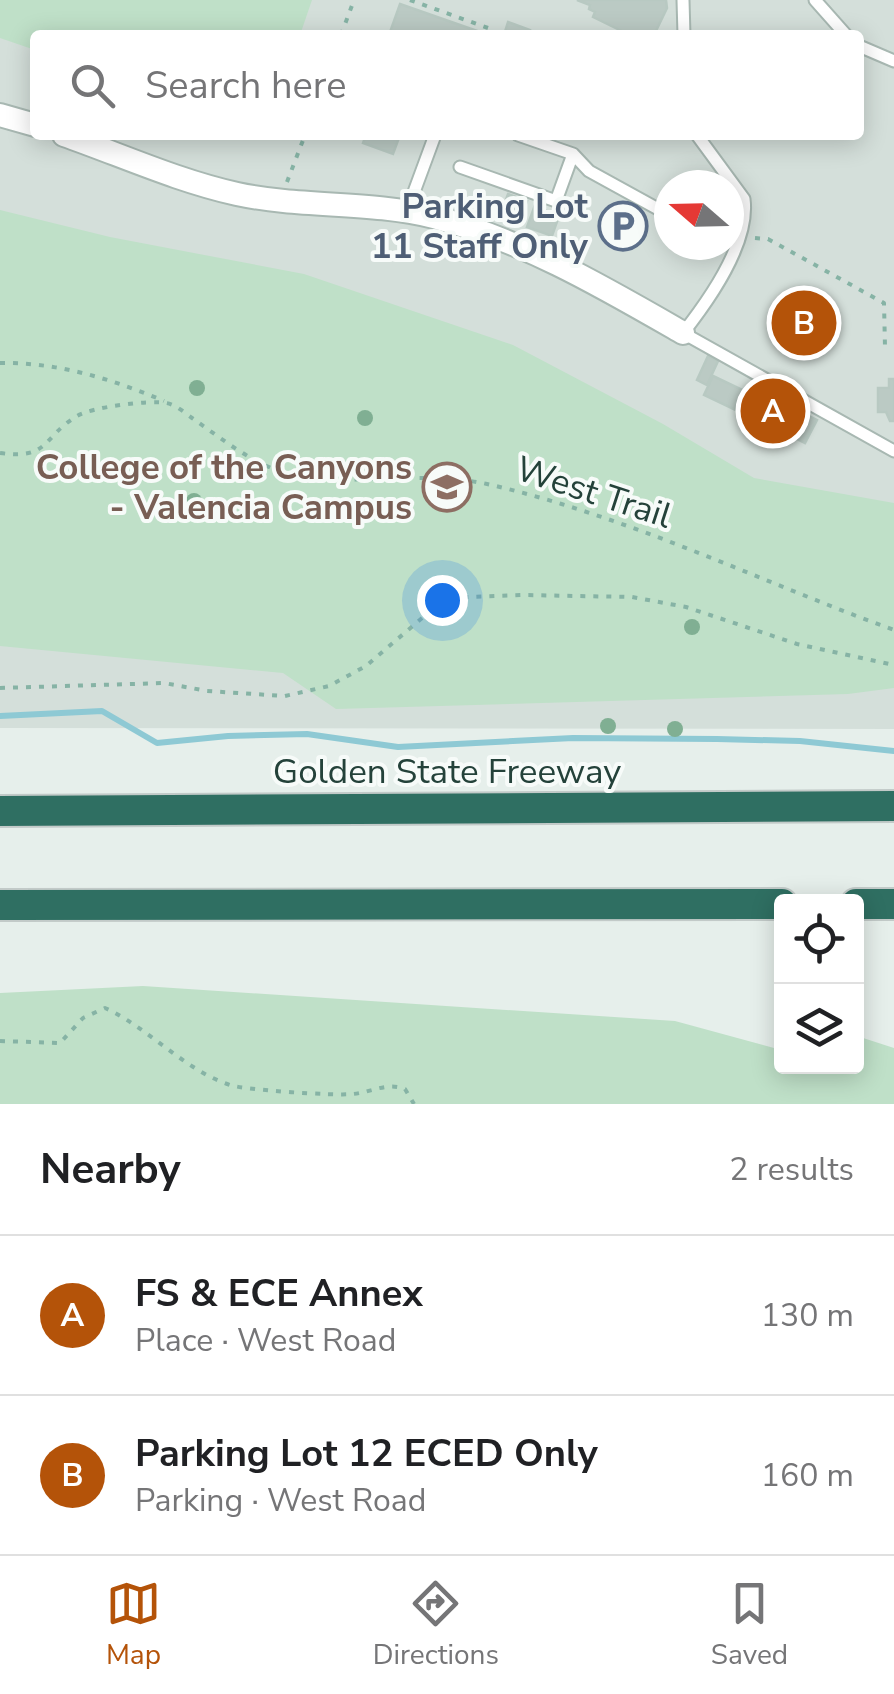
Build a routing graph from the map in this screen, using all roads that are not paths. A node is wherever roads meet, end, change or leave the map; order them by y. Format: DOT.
graph roads {
  1 [pos="683,0"];
  2 [pos="816,0"];
  3 [pos="684,30"];
  4 [pos="842,30"];
  5 [pos="864,48"];
  6 [pos="894,62"];
  7 [pos="0,115"];
  8 [pos="30,124"];
  9 [pos="78,140"];
  10 [pos="433,140"];
  11 [pos="532,140"];
  12 [pos="700,140"];
  13 [pos="572,154"];
  14 [pos="460,167"];
  15 [pos="722,170"];
  16 [pos="654,207"];
  17 [pos="407,211"];
  18 [pos="724,260"];
  19 [pos="683,332"];
  20 [pos="894,450"];
  21 [pos="894,806"];
  22 [pos="0,811"];
  23 [pos="774,904"];
  24 [pos="864,904"];
  25 [pos="894,904"];
  26 [pos="0,906"];
  1 -- 3 [label="lane"];
  2 -- 4 [label="lane"];
  5 -- 6 [label="lane"];
  7 -- 8 [label="street"];
  9 -- 17 [label="street"];
  10 -- 17 [label="lane"];
  11 -- 13 [label="lane"];
  12 -- 15 [label="lane"];
  13 -- 14 [label="lane"];
  13 -- 16 [label="lane"];
  17 -- 19 [label="street"];
  18 -- 19 [label="lane"];
  19 -- 20 [label="lane"];
  21 -- 22 [label="highway, Golden State Freeway"];
  23 -- 26 [label="highway"];
  24 -- 25 [label="highway"];
}
